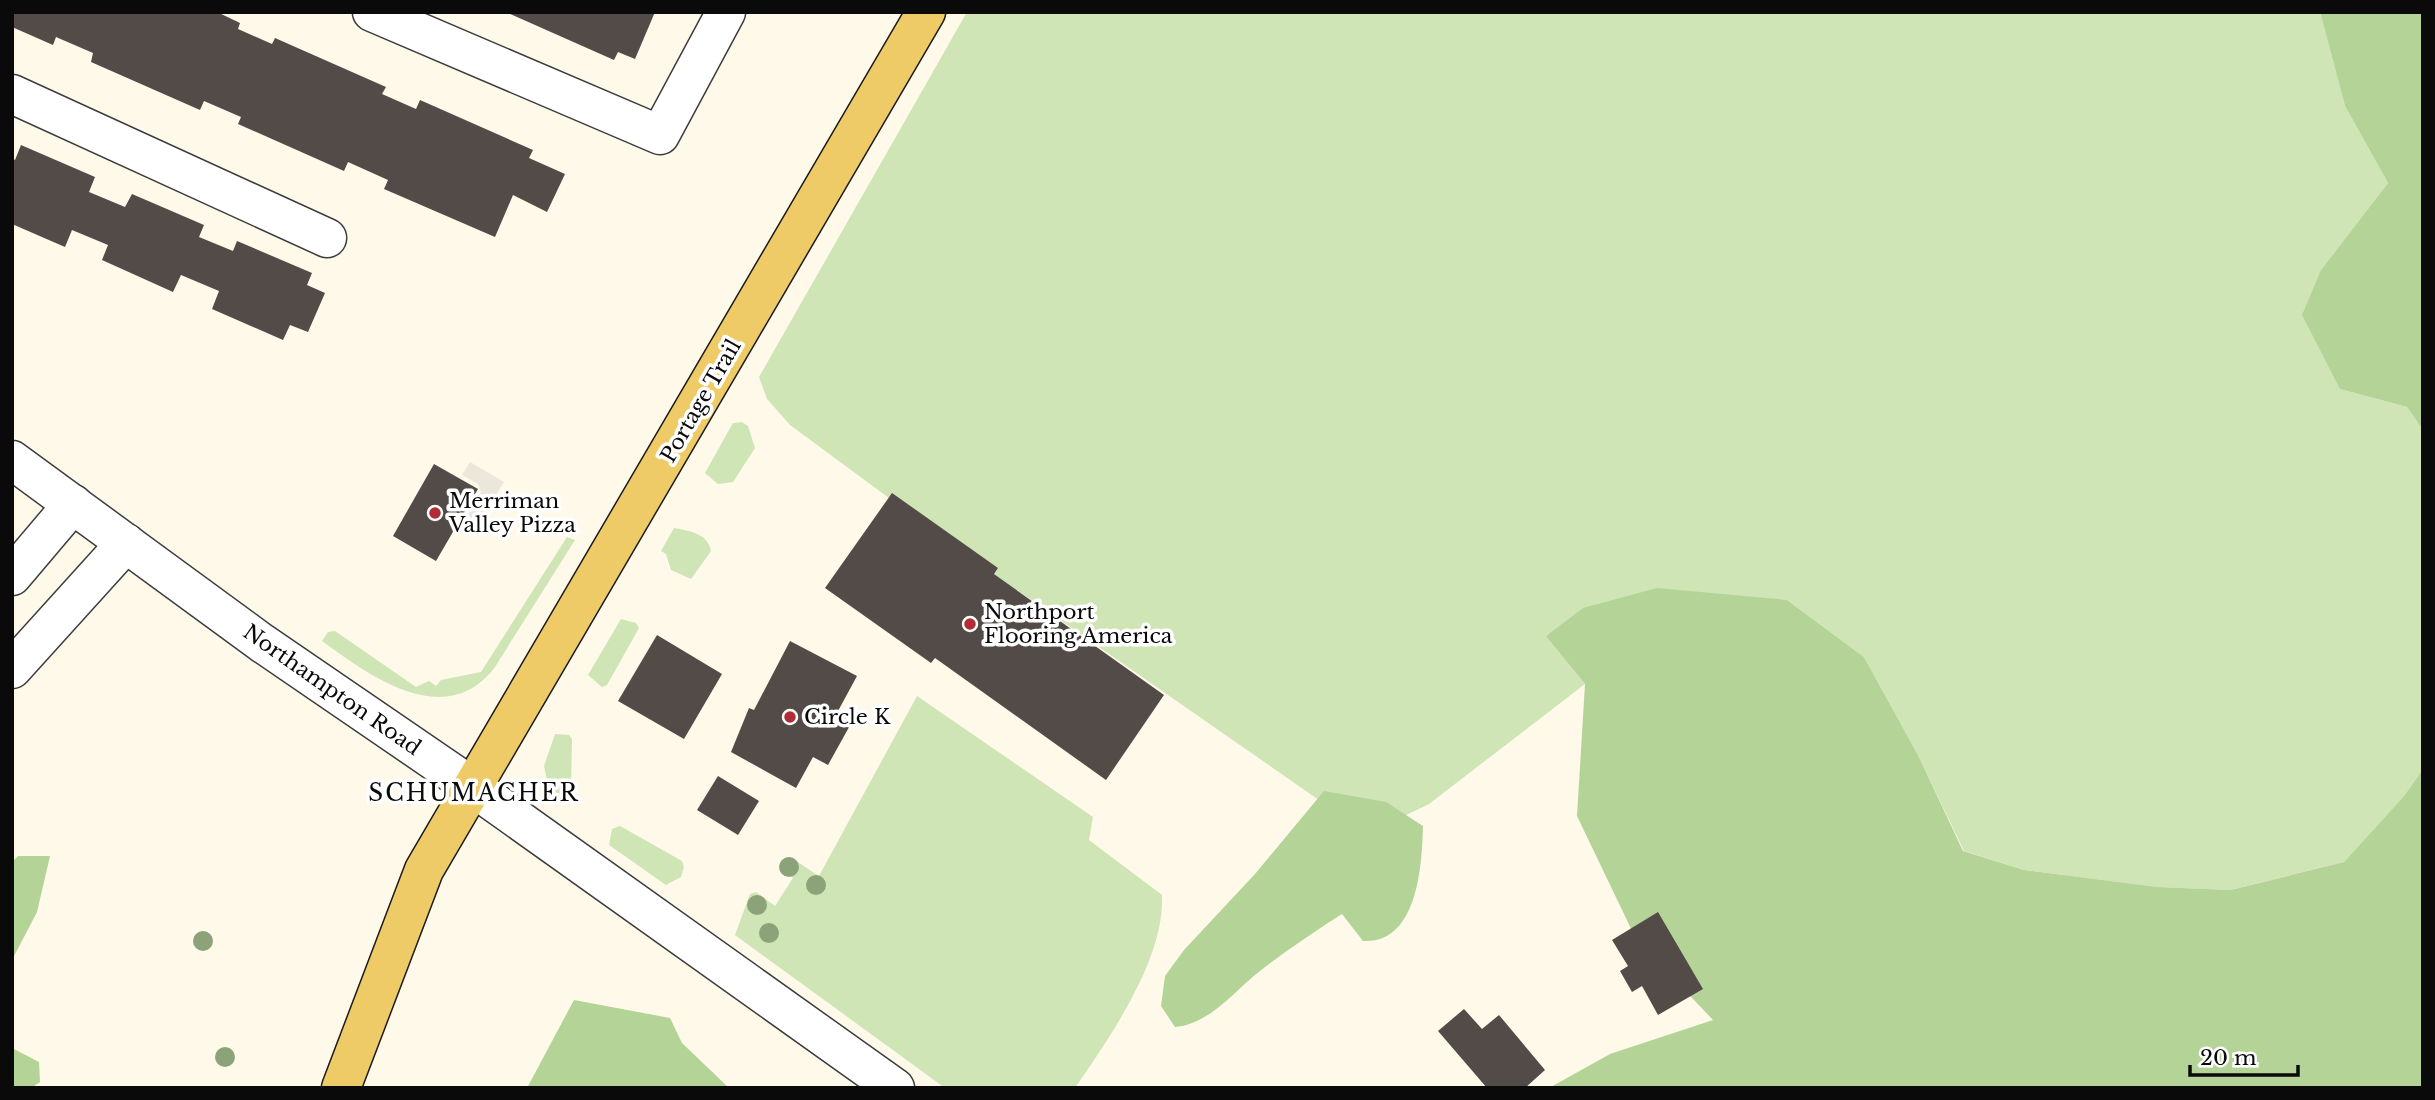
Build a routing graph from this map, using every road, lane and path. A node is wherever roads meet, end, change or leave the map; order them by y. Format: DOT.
graph roads {
  1 [pos="372,12"];
  2 [pos="726,12"];
  3 [pos="926,12"];
  4 [pos="12,94"];
  5 [pos="327,238"];
  6 [pos="12,460"];
  7 [pos="73,504"];
  8 [pos="126,543"];
  9 [pos="12,576"];
  10 [pos="12,669"];
  11 [pos="474,788"];
  12 [pos="341,1088"];
  13 [pos="895,1088"];
  1 -- 2 [label="street"];
  3 -- 11 [label="main road, Portage Trail"];
  4 -- 5 [label="street"];
  6 -- 7 [label="street, Northampton Road"];
  7 -- 8 [label="street, Northampton Road"];
  7 -- 9 [label="street"];
  8 -- 10 [label="street"];
  8 -- 11 [label="street, Northampton Road"];
  11 -- 12 [label="main road, Portage Trail"];
  11 -- 13 [label="street, Northampton Road"];
}
